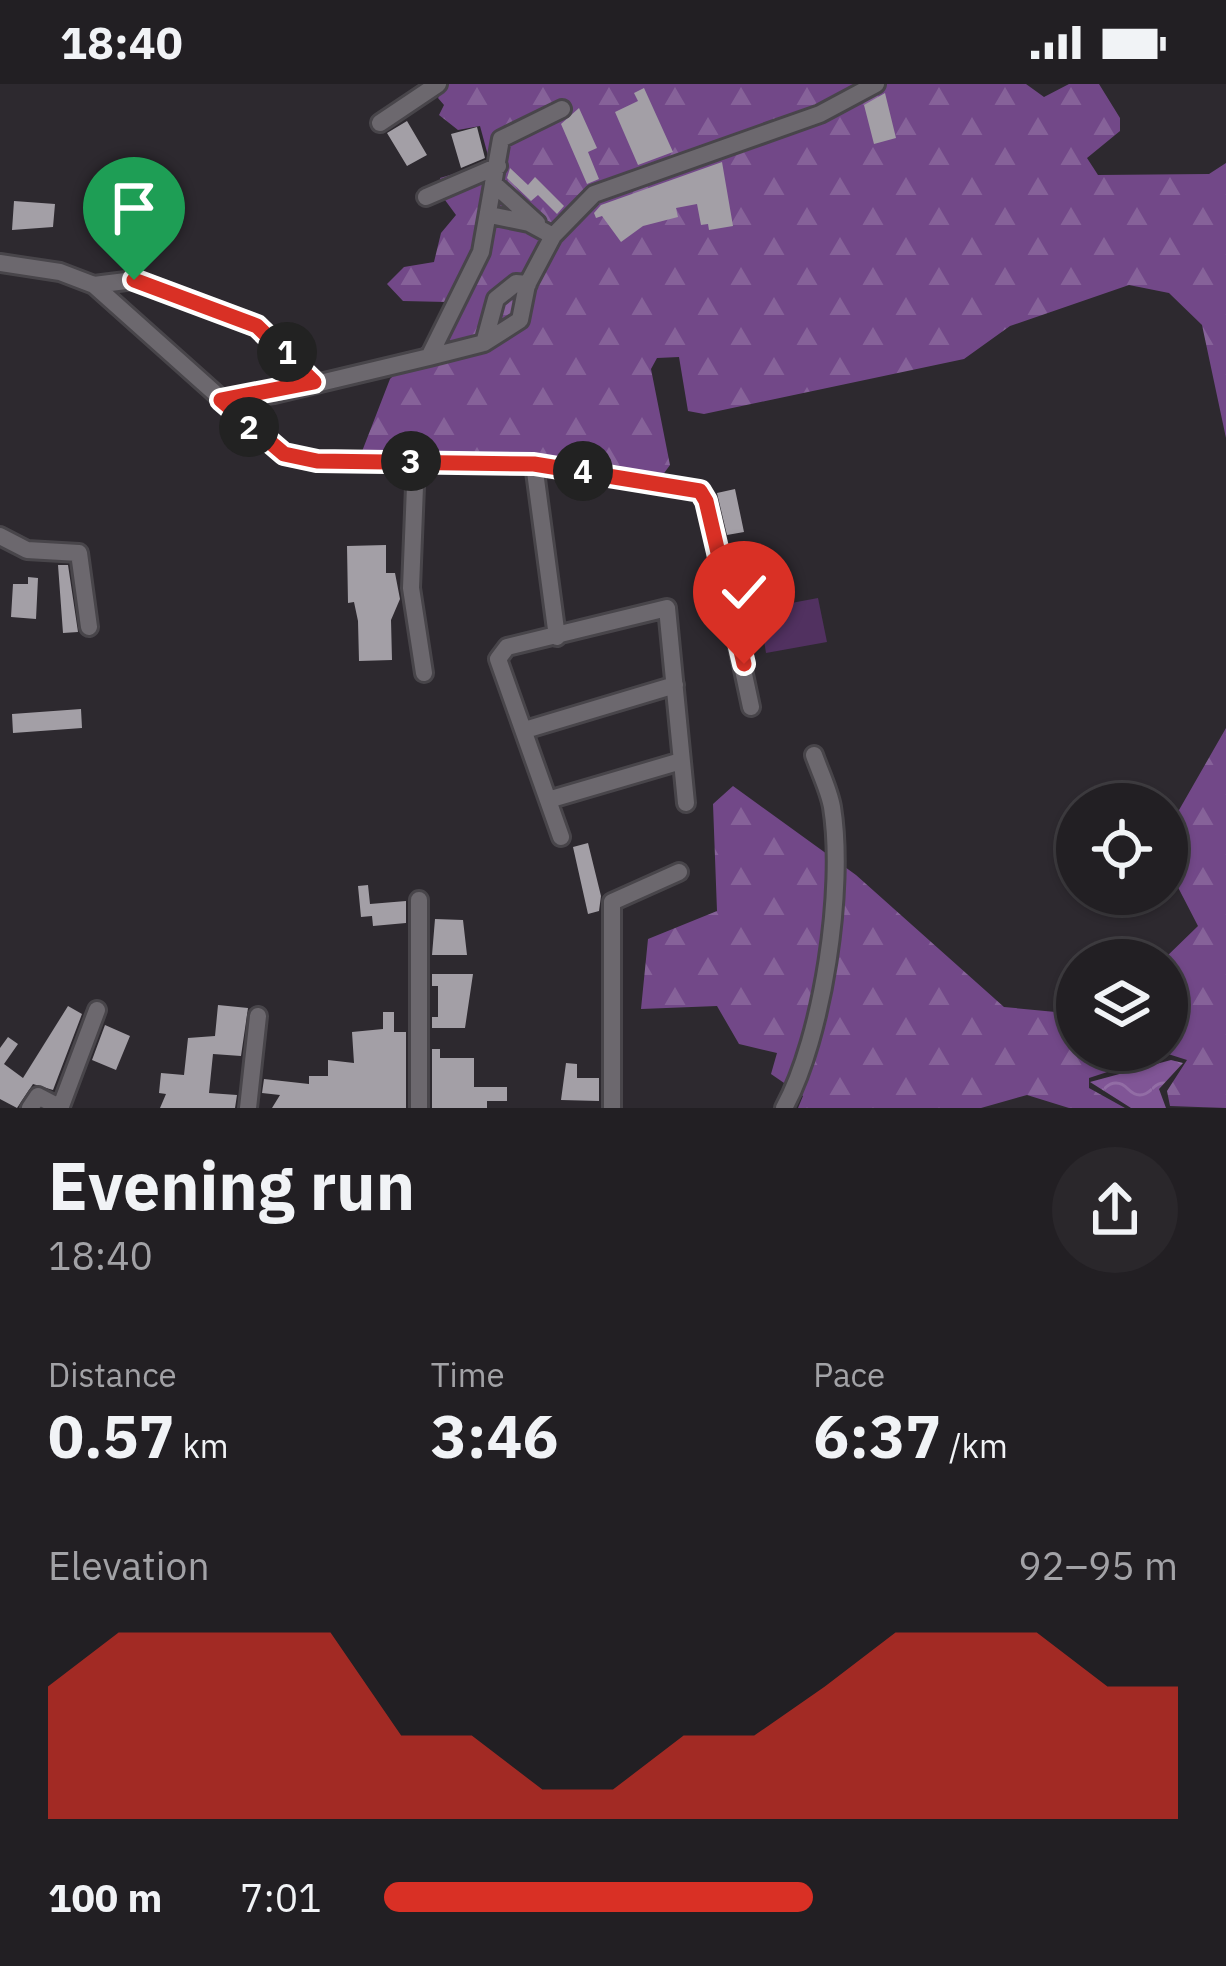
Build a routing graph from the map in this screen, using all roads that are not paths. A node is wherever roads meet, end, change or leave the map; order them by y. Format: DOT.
graph roads {
  1 [pos="438,84"];
  2 [pos="876,84"];
  3 [pos="562,109"];
  4 [pos="380,123"];
  5 [pos="496,174"];
  6 [pos="426,197"];
  7 [pos="490,215"];
  8 [pos="548,232"];
  9 [pos="0,263"];
  10 [pos="528,284"];
  11 [pos="94,285"];
  12 [pos="467,289"];
  13 [pos="493,305"];
  14 [pos="484,343"];
  15 [pos="429,357"];
  16 [pos="314,382"];
  17 [pos="221,400"];
  18 [pos="416,461"];
  19 [pos="534,464"];
  20 [pos="0,536"];
  21 [pos="89,627"];
  22 [pos="557,637"];
  23 [pos="424,673"];
  24 [pos="675,685"];
  25 [pos="752,707"];
  26 [pos="524,730"];
  27 [pos="814,755"];
  28 [pos="681,761"];
  29 [pos="548,800"];
  30 [pos="686,803"];
  31 [pos="561,837"];
  32 [pos="679,872"];
  33 [pos="418,900"];
  34 [pos="97,1010"];
  35 [pos="258,1016"];
  36 [pos="61,1107"];
  37 [pos="31,1108"];
  38 [pos="248,1108"];
  39 [pos="418,1108"];
  40 [pos="612,1108"];
  41 [pos="784,1108"];
  1 -- 4 [label="street"];
  2 -- 8 [label="street"];
  3 -- 5 [label="street"];
  5 -- 6 [label="street"];
  5 -- 7 [label="street"];
  5 -- 8 [label="street"];
  7 -- 8 [label="street"];
  7 -- 12 [label="street"];
  8 -- 10 [label="street"];
  9 -- 11 [label="street"];
  10 -- 13 [label="street"];
  10 -- 14 [label="street"];
  11 -- 16 [label="street"];
  11 -- 17 [label="street"];
  12 -- 13 [label="street"];
  12 -- 15 [label="street"];
  13 -- 14 [label="street"];
  14 -- 15 [label="street"];
  15 -- 16 [label="street"];
  16 -- 17 [label="street"];
  17 -- 18 [label="street"];
  18 -- 19 [label="street"];
  18 -- 23 [label="street"];
  19 -- 22 [label="street"];
  19 -- 25 [label="street"];
  20 -- 21 [label="street"];
  22 -- 24 [label="street"];
  22 -- 26 [label="street"];
  24 -- 26 [label="street"];
  24 -- 28 [label="street"];
  26 -- 29 [label="street"];
  27 -- 41 [label="street"];
  28 -- 29 [label="street"];
  28 -- 30 [label="street"];
  29 -- 31 [label="street"];
  32 -- 40 [label="street"];
  33 -- 39 [label="street"];
  34 -- 36 [label="street"];
  35 -- 38 [label="street"];
  36 -- 37 [label="street"];
}
